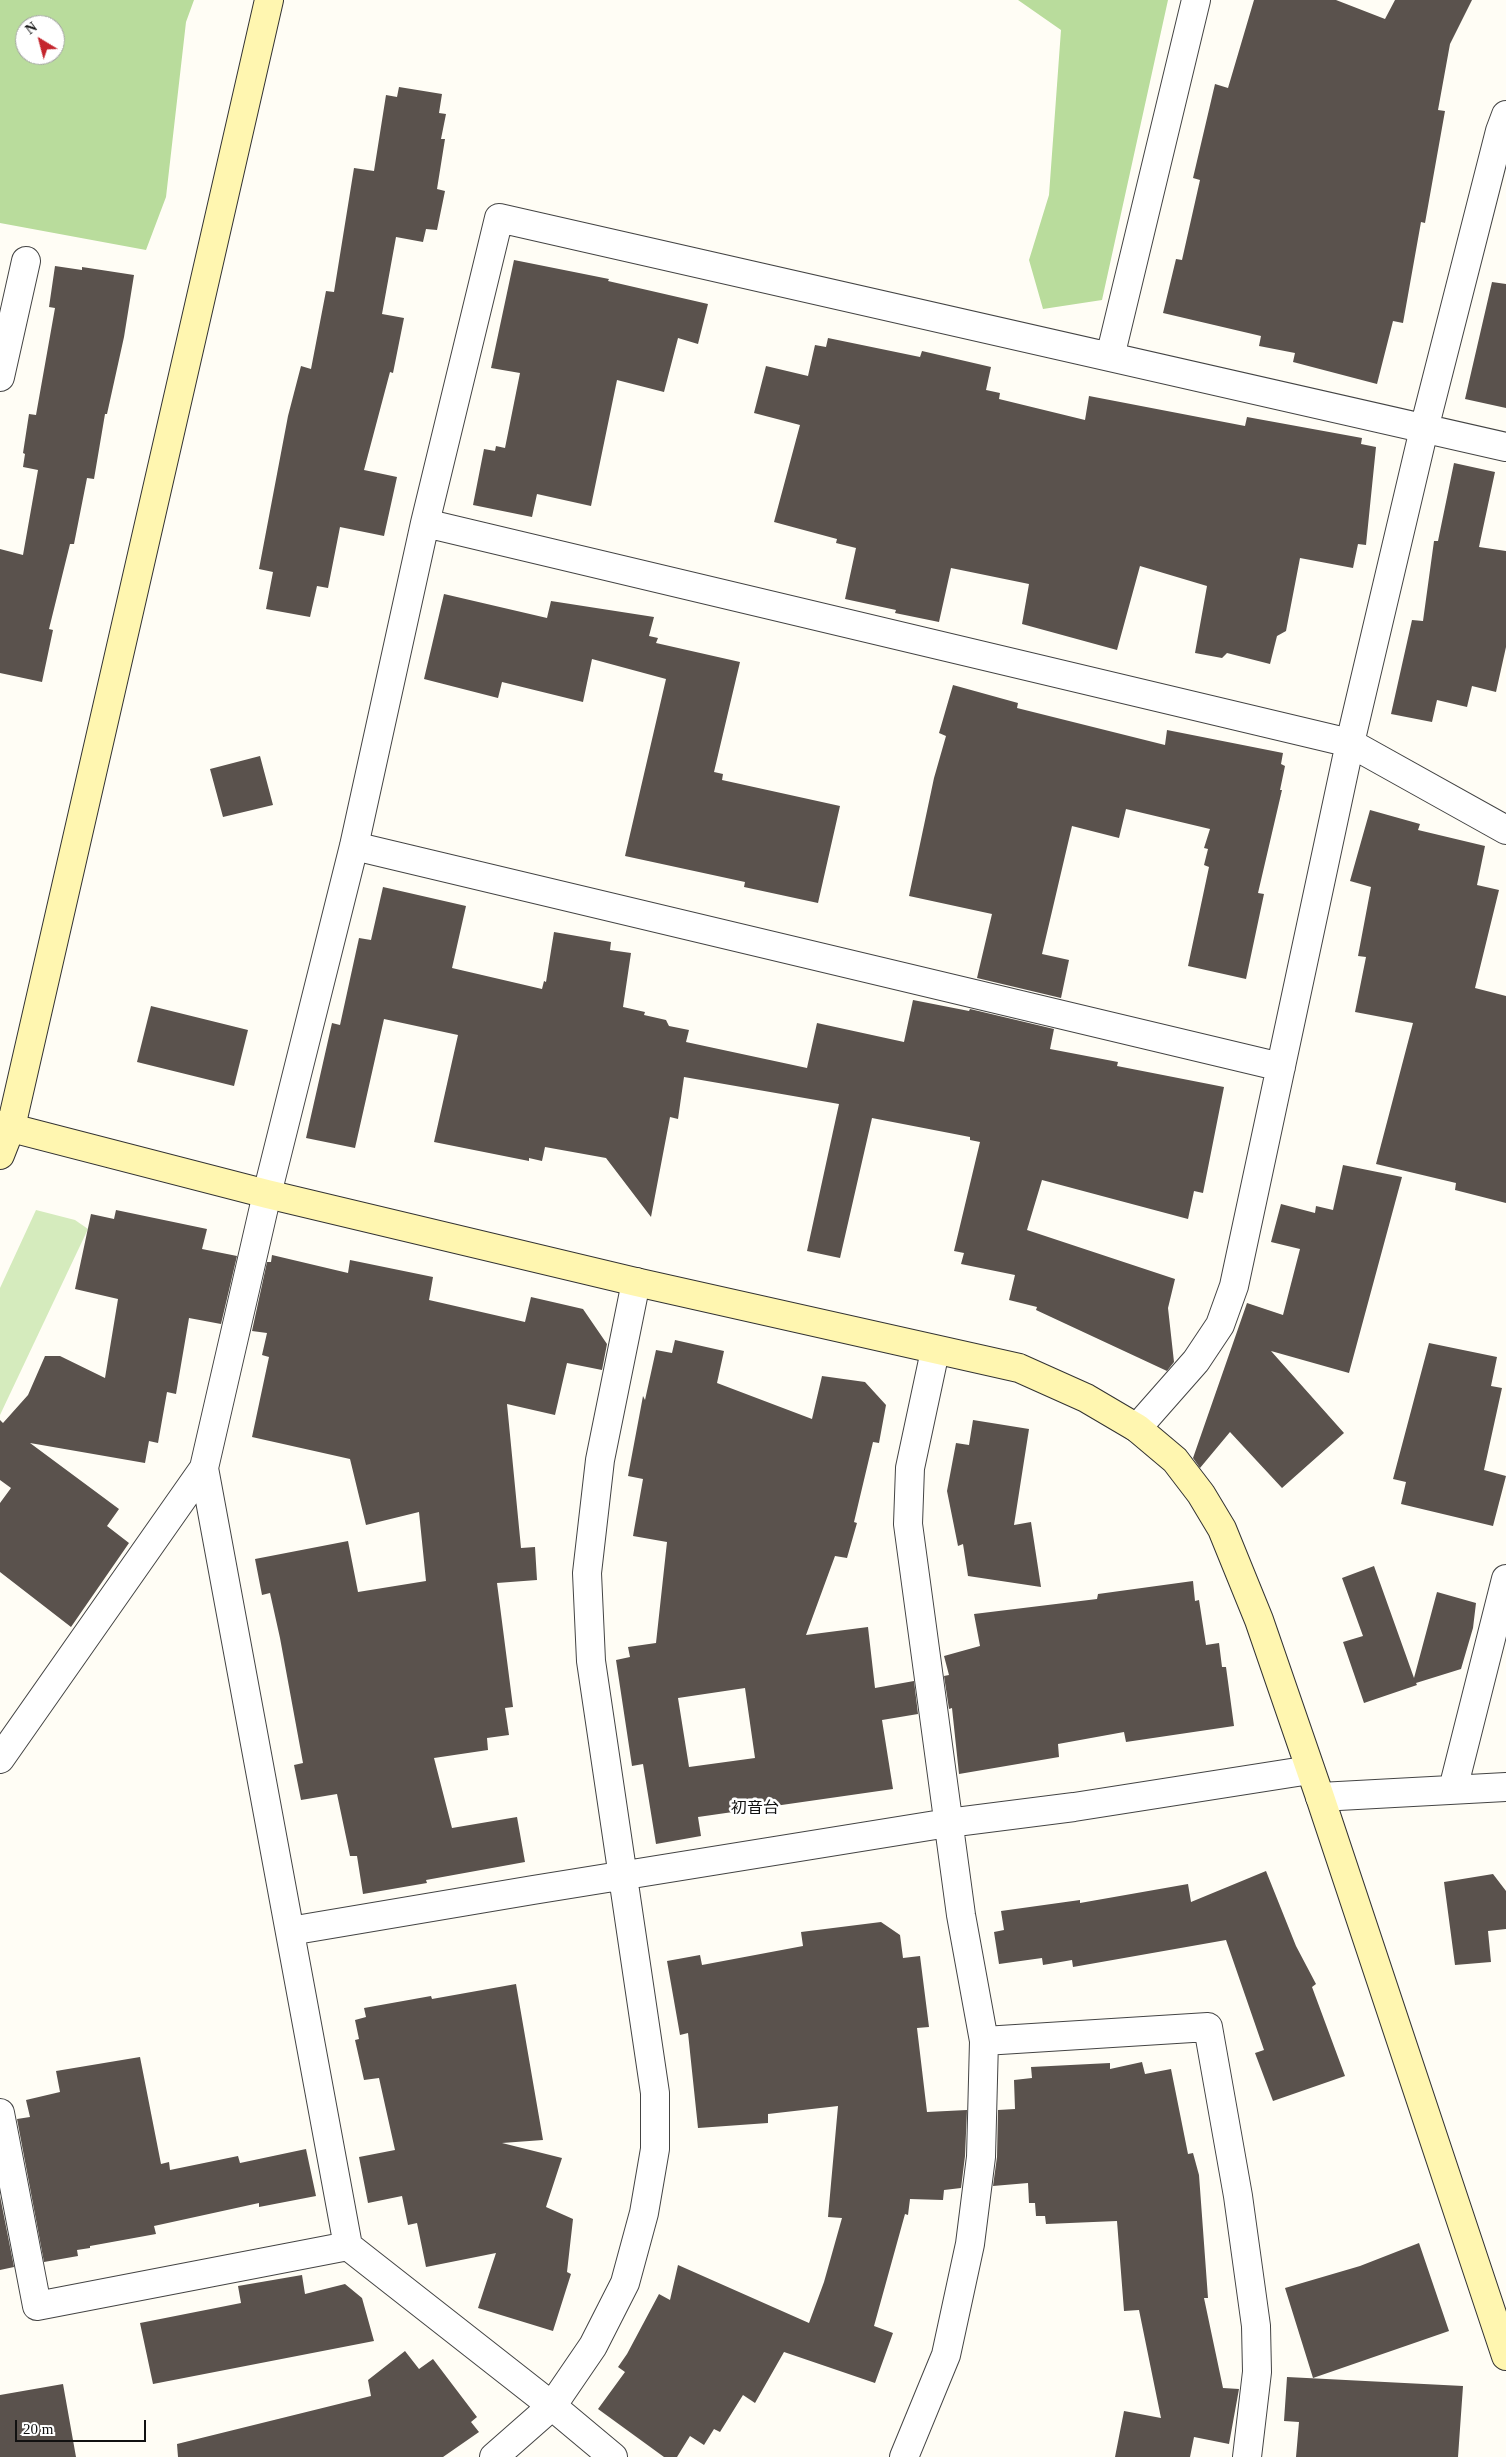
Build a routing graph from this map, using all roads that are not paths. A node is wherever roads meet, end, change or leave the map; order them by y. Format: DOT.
graph roads {
  1 [pos="269,0"];
  2 [pos="1196,0"];
  3 [pos="1506,115"];
  4 [pos="26,261"];
  5 [pos="1110,357"];
  6 [pos="0,377"];
  7 [pos="1424,429"];
  8 [pos="1506,447"];
  9 [pos="425,523"];
  10 [pos="1350,743"];
  11 [pos="1506,830"];
  12 [pos="354,846"];
  13 [pos="1282,1067"];
  14 [pos="6,1126"];
  15 [pos="0,1155"];
  16 [pos="267,1194"];
  17 [pos="636,1282"];
  18 [pos="935,1351"];
  19 [pos="1137,1428"];
  20 [pos="204,1468"];
  21 [pos="1506,1579"];
  22 [pos="0,1759"];
  23 [pos="1310,1770"];
  24 [pos="1506,1786"];
  25 [pos="1452,1789"];
  26 [pos="1320,1797"];
  27 [pos="948,1823"];
  28 [pos="623,1876"];
  29 [pos="290,1931"];
  30 [pos="984,2041"];
  31 [pos="0,2113"];
  32 [pos="348,2246"];
  33 [pos="1506,2356"];
  34 [pos="552,2406"];
  35 [pos="494,2457"];
  36 [pos="613,2457"];
  37 [pos="904,2457"];
  38 [pos="1248,2457"];
  1 -- 14 [label="street"];
  2 -- 5 [label="street"];
  3 -- 7 [label="street"];
  4 -- 6 [label="street"];
  5 -- 7 [label="street"];
  5 -- 9 [label="street"];
  7 -- 8 [label="street"];
  7 -- 10 [label="street"];
  9 -- 10 [label="street"];
  9 -- 12 [label="street"];
  10 -- 11 [label="street"];
  10 -- 13 [label="street"];
  12 -- 13 [label="street"];
  12 -- 16 [label="street"];
  13 -- 19 [label="street"];
  14 -- 15 [label="street"];
  14 -- 16 [label="street"];
  16 -- 17 [label="street"];
  16 -- 20 [label="street"];
  17 -- 18 [label="street"];
  17 -- 28 [label="street"];
  18 -- 19 [label="street"];
  18 -- 27 [label="street"];
  19 -- 23 [label="street"];
  20 -- 22 [label="street"];
  20 -- 29 [label="street"];
  21 -- 25 [label="street"];
  23 -- 26 [label="street"];
  23 -- 27 [label="street"];
  24 -- 25 [label="street"];
  25 -- 26 [label="street"];
  26 -- 33 [label="street"];
  27 -- 28 [label="street"];
  27 -- 30 [label="street"];
  28 -- 29 [label="street"];
  28 -- 34 [label="street"];
  29 -- 32 [label="street"];
  30 -- 37 [label="street"];
  30 -- 38 [label="street"];
  31 -- 32 [label="street"];
  32 -- 34 [label="street"];
  34 -- 35 [label="street"];
  34 -- 36 [label="street"];
}
